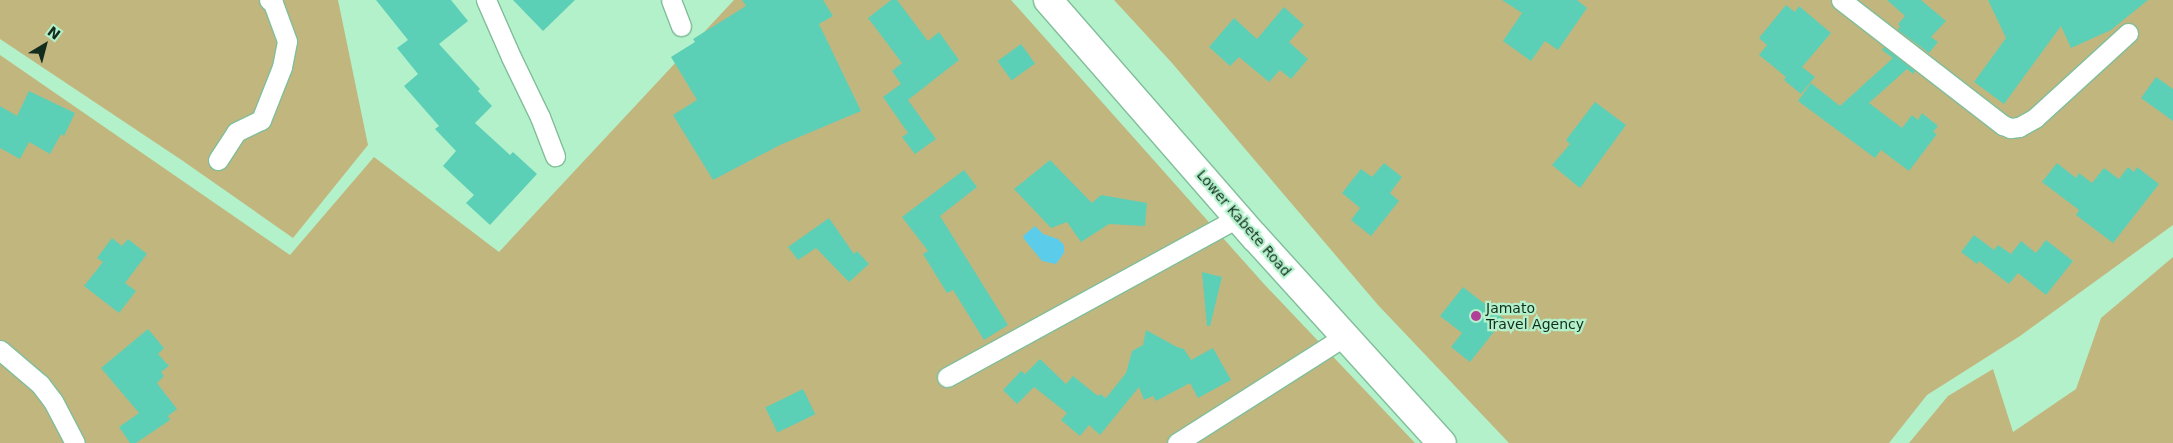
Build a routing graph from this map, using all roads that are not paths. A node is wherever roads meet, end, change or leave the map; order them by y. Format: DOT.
graph roads {
  1 [pos="270,0"];
  2 [pos="486,0"];
  3 [pos="671,0"];
  4 [pos="1048,0"];
  5 [pos="1841,0"];
  6 [pos="681,26"];
  7 [pos="2128,33"];
  8 [pos="555,156"];
  9 [pos="218,160"];
  10 [pos="1238,218"];
  11 [pos="1345,336"];
  12 [pos="0,350"];
  13 [pos="947,377"];
  14 [pos="75,443"];
  15 [pos="1177,443"];
  16 [pos="1442,443"];
  1 -- 9 [label="street"];
  2 -- 8 [label="street"];
  3 -- 6 [label="street"];
  4 -- 10 [label="main road, Lower Kabete Road"];
  5 -- 7 [label="street"];
  10 -- 11 [label="main road, Lower Kabete Road"];
  10 -- 13 [label="street"];
  11 -- 15 [label="street"];
  11 -- 16 [label="main road, Lower Kabete Road"];
  12 -- 14 [label="street"];
}
